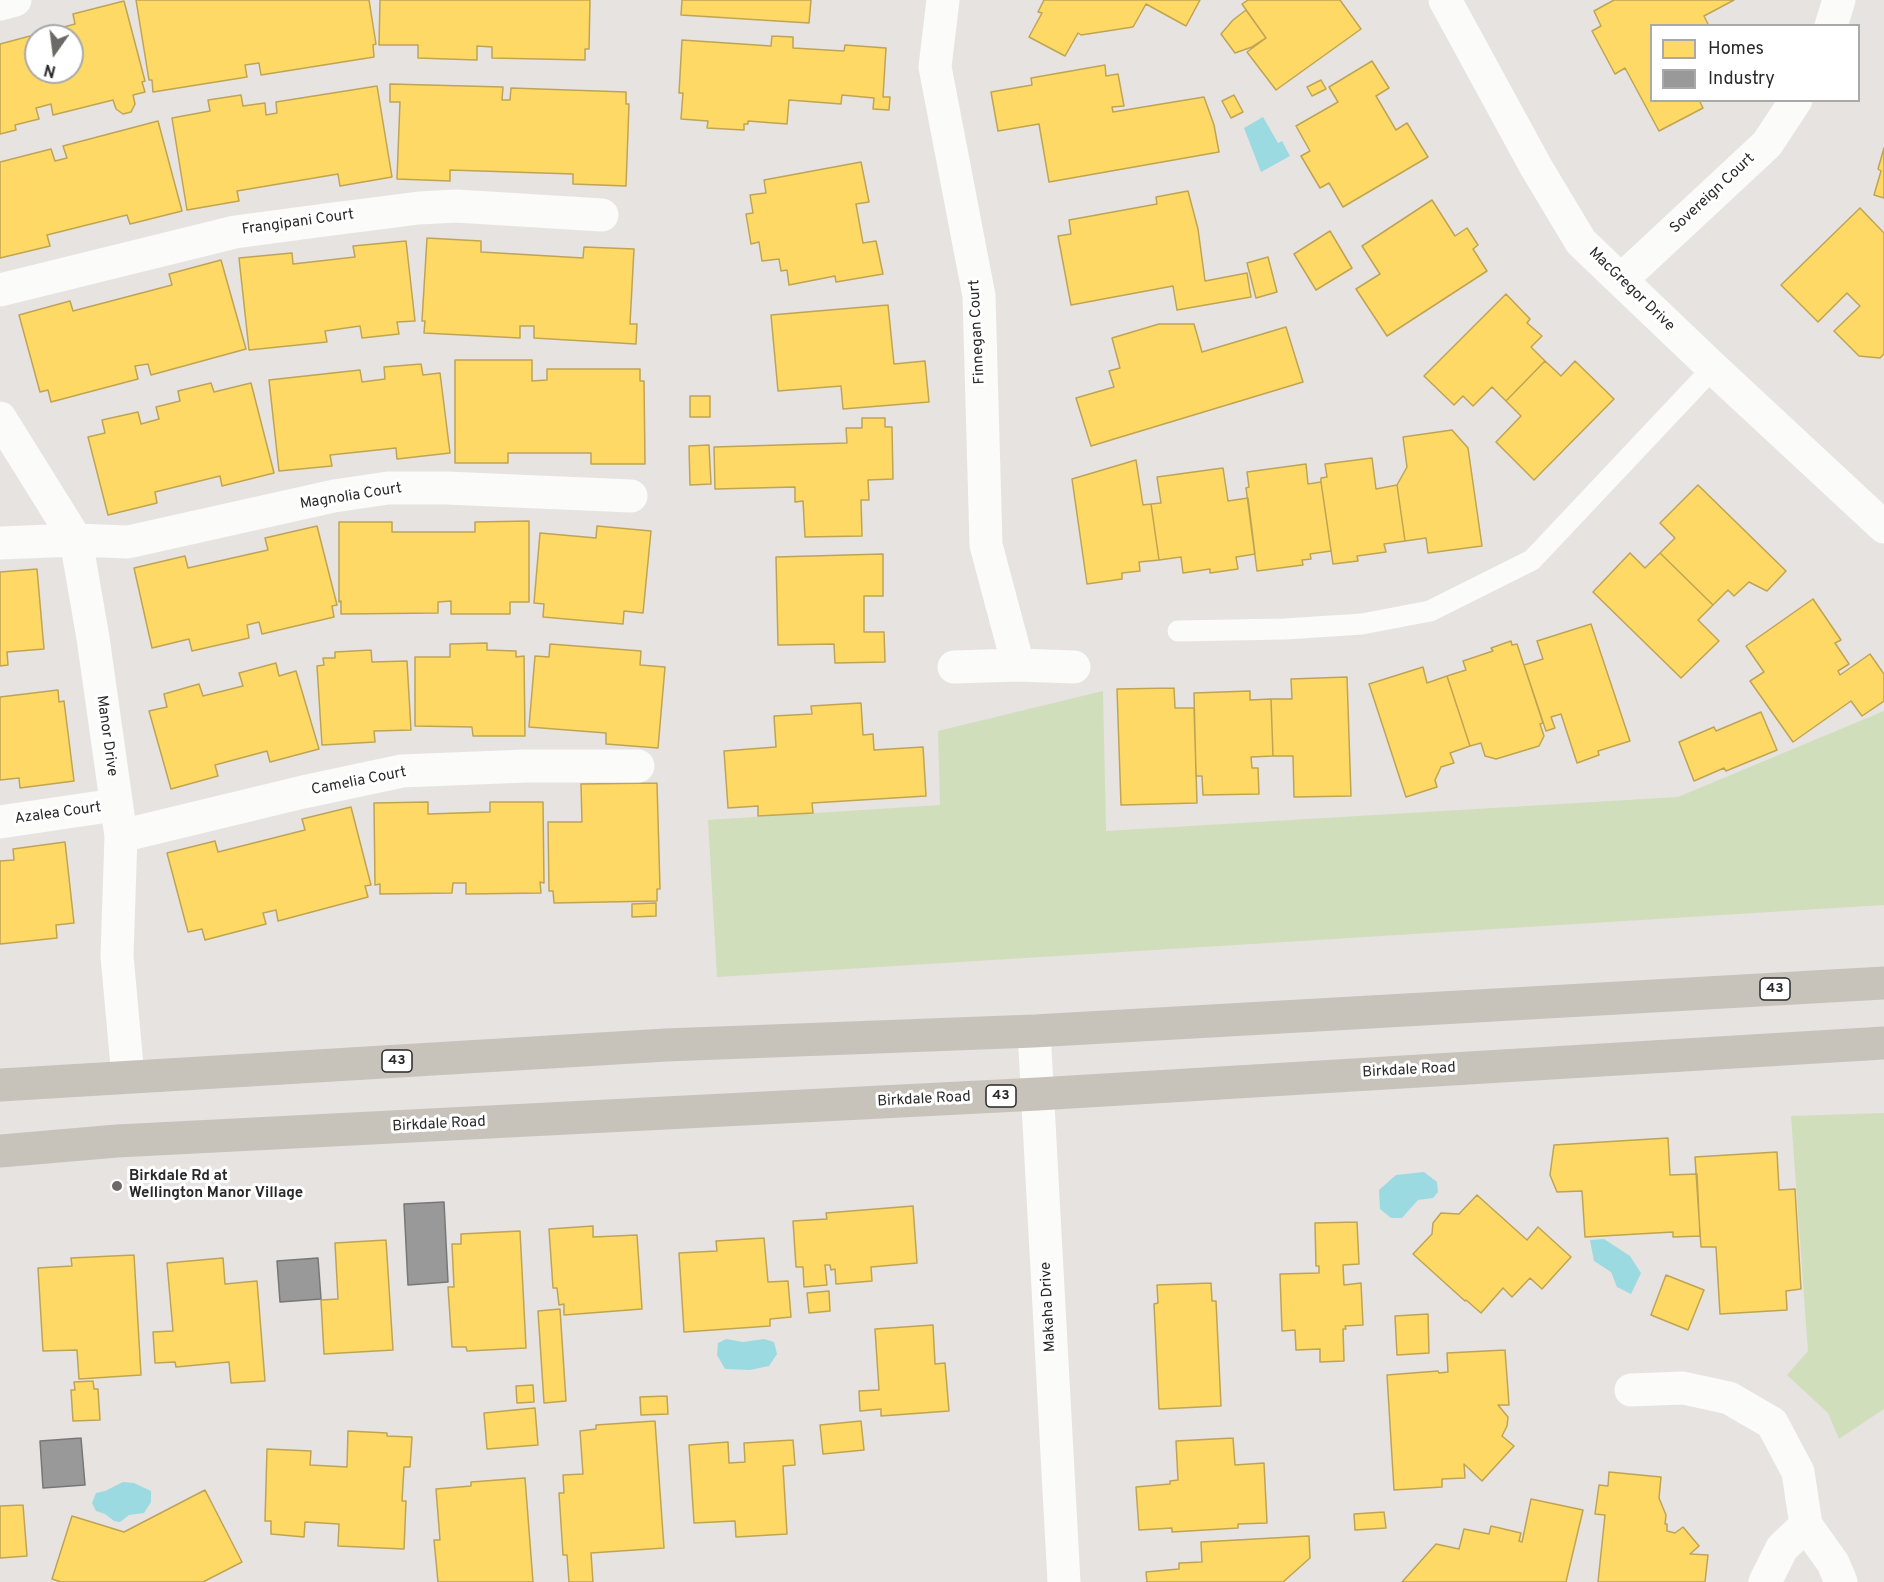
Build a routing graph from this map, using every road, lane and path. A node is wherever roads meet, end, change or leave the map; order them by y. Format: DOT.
graph roads {
  1 [pos="15,0"];
  2 [pos="943,0"];
  3 [pos="1446,0"];
  4 [pos="1839,0"];
  5 [pos="0,4"];
  6 [pos="1832,24"];
  7 [pos="1795,102"];
  8 [pos="602,215"];
  9 [pos="1621,280"];
  10 [pos="0,290"];
  11 [pos="1713,368"];
  12 [pos="0,418"];
  13 [pos="631,496"];
  14 [pos="1884,527"];
  15 [pos="76,540"];
  16 [pos="0,543"];
  17 [pos="1178,631"];
  18 [pos="1018,665"];
  19 [pos="954,667"];
  20 [pos="1074,667"];
  21 [pos="638,766"];
  22 [pos="118,821"];
  23 [pos="0,822"];
  24 [pos="1884,983"];
  25 [pos="1034,1031"];
  26 [pos="1884,1043"];
  27 [pos="128,1077"];
  28 [pos="0,1085"];
  29 [pos="1038,1094"];
  30 [pos="0,1151"];
  31 [pos="1630,1390"];
  32 [pos="1806,1525"];
  33 [pos="1064,1582"];
  34 [pos="1765,1582"];
  35 [pos="1841,1582"];
  1 -- 5 [label="street"];
  2 -- 18 [label="street, Finnegan Court"];
  3 -- 9 [label="street, MacGregor Drive"];
  4 -- 6 [label="street"];
  7 -- 9 [label="street, Sovereign Court"];
  8 -- 10 [label="street, Frangipani Court"];
  9 -- 11 [label="street, MacGregor Drive"];
  11 -- 14 [label="street, MacGregor Drive"];
  11 -- 17 [label="lane"];
  12 -- 15 [label="street, Manor Drive"];
  13 -- 15 [label="street, Magnolia Court"];
  15 -- 16 [label="street, Magnolia Court"];
  15 -- 22 [label="street, Manor Drive"];
  18 -- 19 [label="street"];
  18 -- 20 [label="street"];
  21 -- 22 [label="street, Camelia Court"];
  22 -- 23 [label="street, Azalea Court"];
  22 -- 27 [label="street, Manor Drive"];
  24 -- 25 [label="main road, 43"];
  25 -- 27 [label="main road, 43"];
  25 -- 29 [label="street, Makaha Drive"];
  26 -- 29 [label="main road, Birkdale Road / 43"];
  27 -- 28 [label="main road, 43"];
  29 -- 30 [label="main road, Birkdale Road / 43"];
  29 -- 33 [label="street, Makaha Drive"];
  31 -- 32 [label="street"];
  32 -- 34 [label="street"];
  32 -- 35 [label="street"];
}
